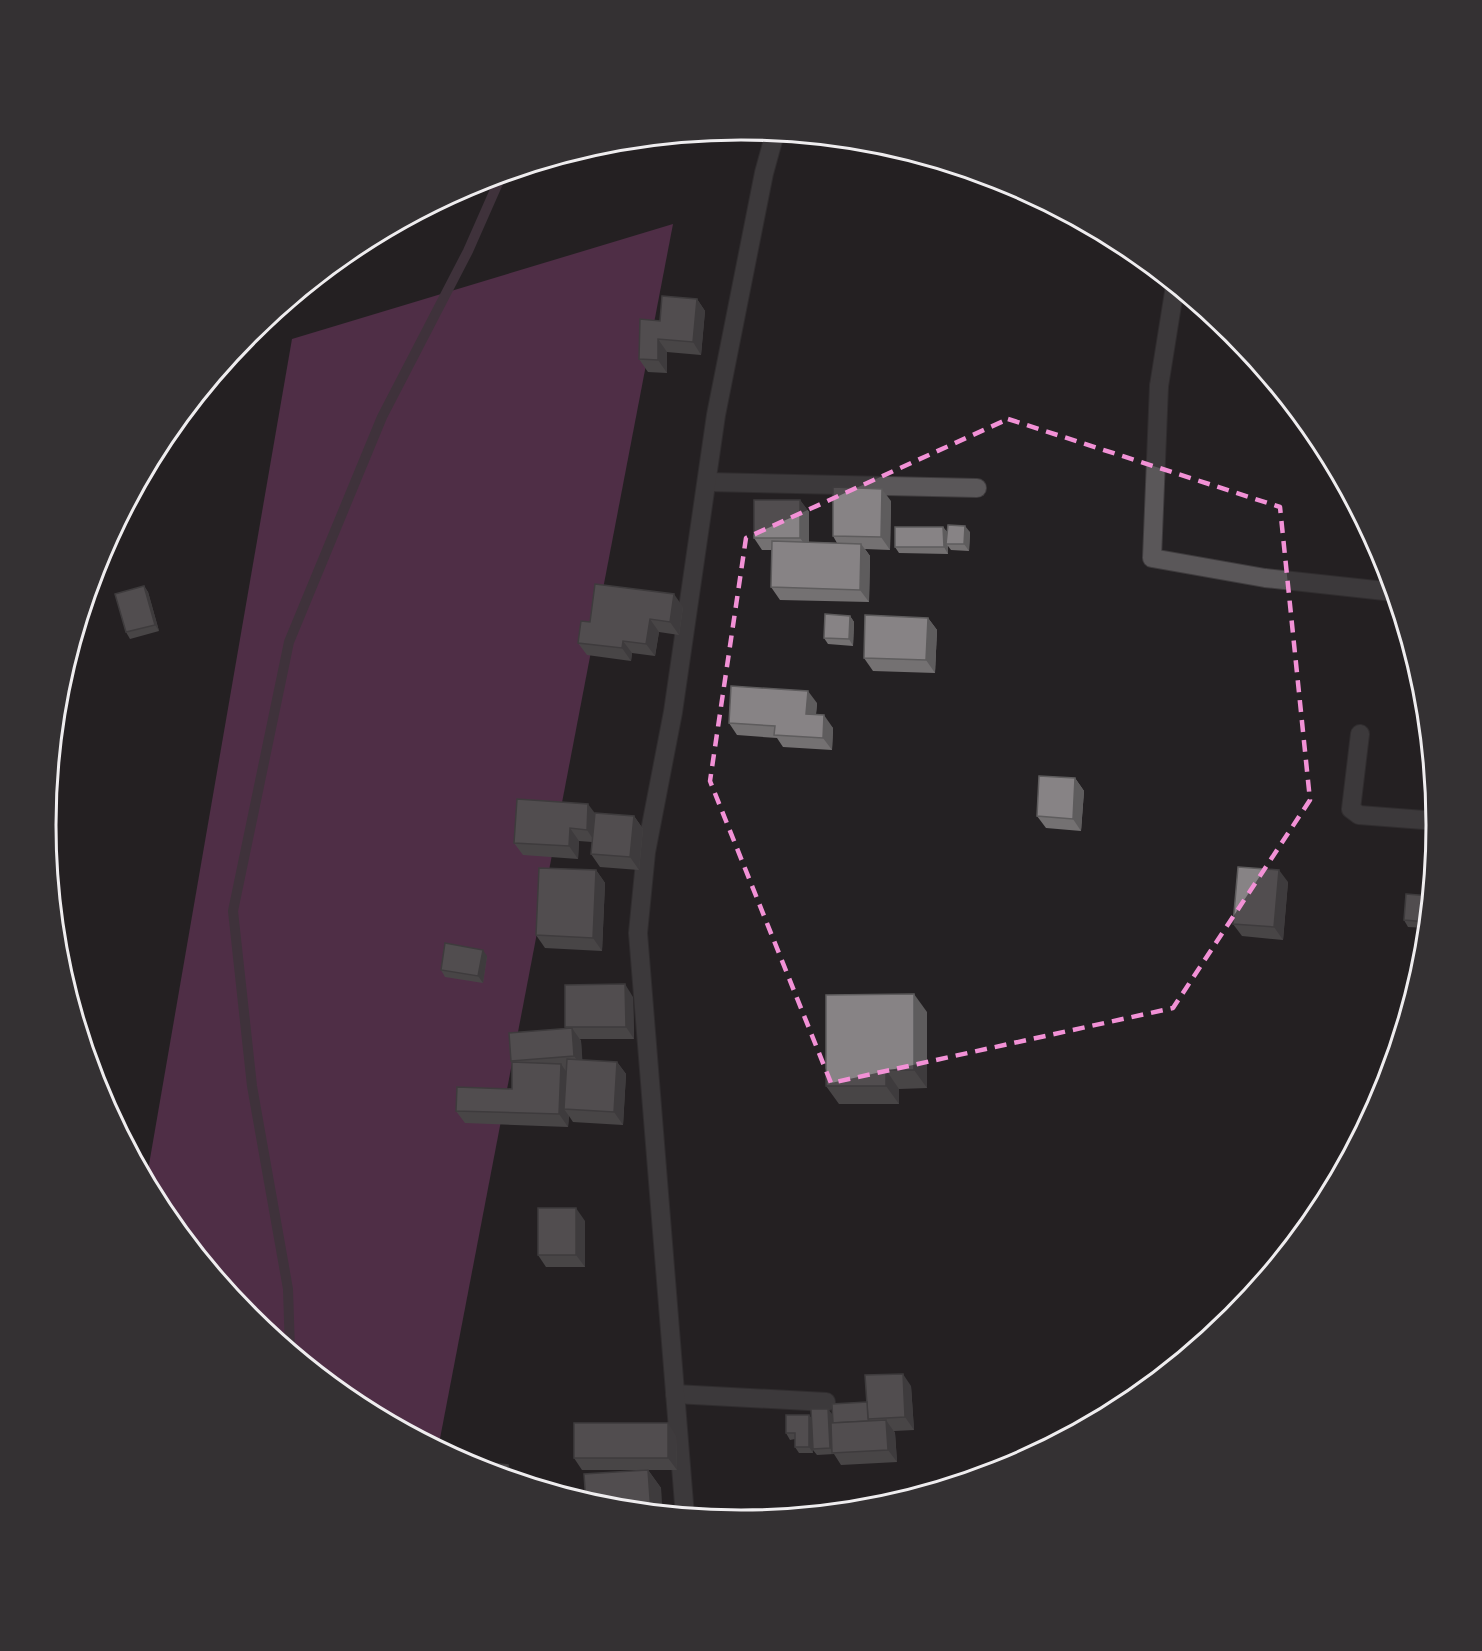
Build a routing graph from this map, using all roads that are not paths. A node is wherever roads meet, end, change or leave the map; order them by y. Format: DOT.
graph roads {
  1 [pos="773,141"];
  2 [pos="1174,295"];
  3 [pos="707,482"];
  4 [pos="977,488"];
  5 [pos="1385,591"];
  6 [pos="1360,734"];
  7 [pos="1426,820"];
  8 [pos="675,1394"];
  9 [pos="826,1402"];
  10 [pos="684,1509"];
  1 -- 3 [label="street"];
  2 -- 5 [label="street"];
  3 -- 4 [label="street"];
  3 -- 8 [label="street"];
  6 -- 7 [label="street"];
  8 -- 9 [label="street"];
  8 -- 10 [label="street"];
}
